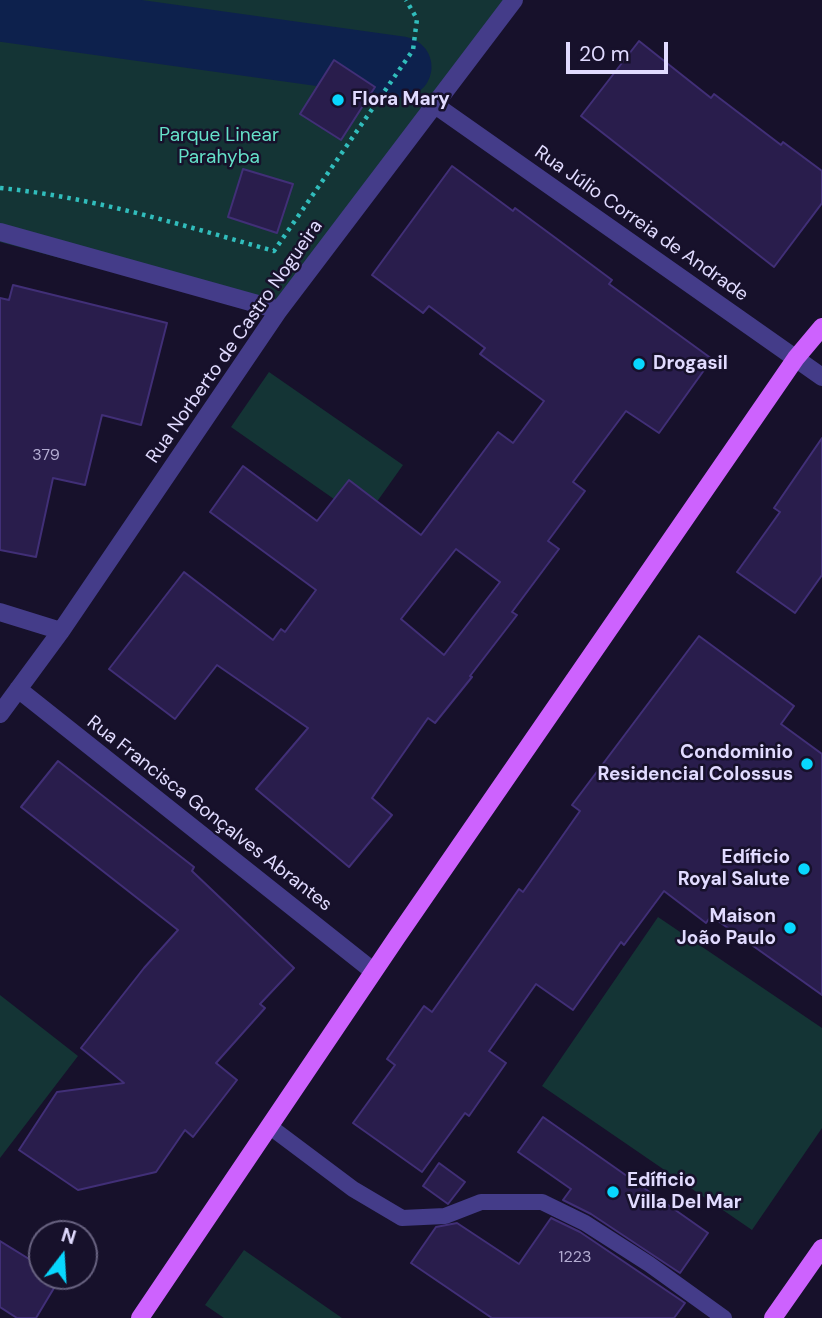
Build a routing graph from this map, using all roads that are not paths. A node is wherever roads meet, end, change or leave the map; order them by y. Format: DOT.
graph roads {
  1 [pos="514,0"];
  2 [pos="435,105"];
  3 [pos="0,232"];
  4 [pos="279,310"];
  5 [pos="822,327"];
  6 [pos="796,358"];
  7 [pos="822,377"];
  8 [pos="0,612"];
  9 [pos="61,631"];
  10 [pos="18,689"];
  11 [pos="0,715"];
  12 [pos="373,971"];
  13 [pos="270,1126"];
  14 [pos="822,1248"];
  15 [pos="140,1318"];
  16 [pos="724,1318"];
  17 [pos="774,1318"];
  1 -- 2 [label="street, Rua Norberto de Castro Nogueira"];
  2 -- 4 [label="street, Rua Norberto de Castro Nogueira"];
  2 -- 6 [label="street, Rua Júlio Correia de Andrade"];
  3 -- 4 [label="street"];
  4 -- 9 [label="street, Rua Norberto de Castro Nogueira"];
  5 -- 6 [label="main road"];
  6 -- 7 [label="street, Rua Júlio Correia de Andrade"];
  6 -- 12 [label="main road"];
  8 -- 9 [label="street"];
  9 -- 10 [label="street, Rua Norberto de Castro Nogueira"];
  10 -- 11 [label="street, Rua Norberto de Castro Nogueira"];
  10 -- 12 [label="street, Rua Francisca Gonçalves Abrantes"];
  12 -- 13 [label="main road"];
  13 -- 15 [label="main road"];
  13 -- 16 [label="lane"];
  14 -- 17 [label="main road"];
}
